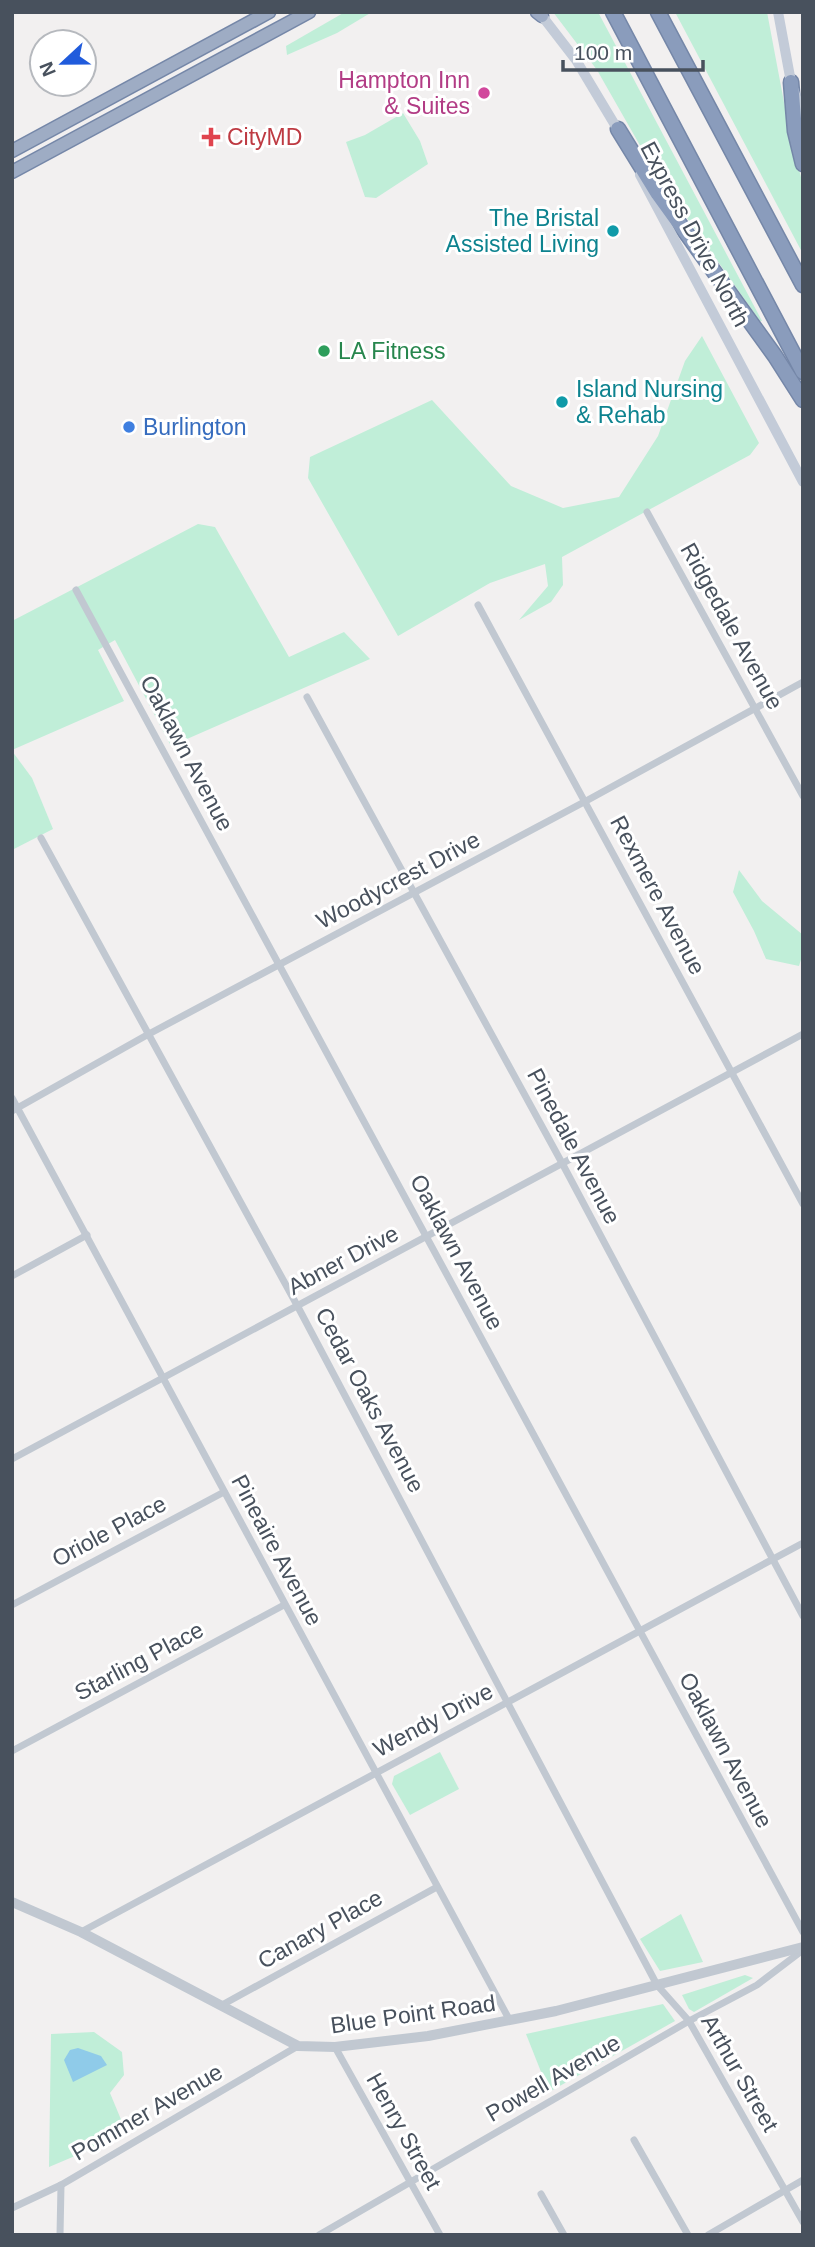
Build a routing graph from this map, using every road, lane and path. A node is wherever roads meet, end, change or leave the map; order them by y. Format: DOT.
graph roads {
  1 [pos="269,12"];
  2 [pos="309,12"];
  3 [pos="612,12"];
  4 [pos="658,12"];
  5 [pos="778,12"];
  6 [pos="539,14"];
  7 [pos="791,82"];
  8 [pos="803,119"];
  9 [pos="618,129"];
  10 [pos="12,151"];
  11 [pos="803,164"];
  12 [pos="12,172"];
  13 [pos="803,285"];
  14 [pos="803,372"];
  15 [pos="803,400"];
  16 [pos="803,482"];
  17 [pos="648,512"];
  18 [pos="76,590"];
  19 [pos="478,605"];
  20 [pos="803,682"];
  21 [pos="307,697"];
  22 [pos="755,708"];
  23 [pos="803,796"];
  24 [pos="586,801"];
  25 [pos="41,838"];
  26 [pos="414,893"];
  27 [pos="280,965"];
  28 [pos="803,1034"];
  29 [pos="147,1035"];
  30 [pos="732,1073"];
  31 [pos="12,1098"];
  32 [pos="15,1109"];
  33 [pos="562,1163"];
  34 [pos="803,1204"];
  35 [pos="87,1235"];
  36 [pos="427,1237"];
  37 [pos="12,1276"];
  38 [pos="298,1307"];
  39 [pos="164,1378"];
  40 [pos="12,1459"];
  41 [pos="224,1492"];
  42 [pos="803,1543"];
  43 [pos="772,1559"];
  44 [pos="12,1605"];
  45 [pos="284,1605"];
  46 [pos="803,1616"];
  47 [pos="639,1630"];
  48 [pos="508,1703"];
  49 [pos="12,1751"];
  50 [pos="376,1772"];
  51 [pos="437,1886"];
  52 [pos="12,1902"];
  53 [pos="81,1932"];
  54 [pos="803,1932"];
  55 [pos="803,1948"];
  56 [pos="657,1985"];
  57 [pos="222,2005"];
  58 [pos="509,2020"];
  59 [pos="690,2021"];
  60 [pos="298,2046"];
  61 [pos="335,2047"];
  62 [pos="634,2140"];
  63 [pos="803,2180"];
  64 [pos="410,2182"];
  65 [pos="61,2185"];
  66 [pos="785,2190"];
  67 [pos="541,2194"];
  68 [pos="12,2208"];
  69 [pos="803,2222"];
  70 [pos="60,2235"];
  71 [pos="319,2235"];
  72 [pos="440,2235"];
  73 [pos="564,2235"];
  74 [pos="688,2235"];
  75 [pos="708,2235"];
  1 -- 10 [label="highway"];
  2 -- 12 [label="highway"];
  3 -- 14 [label="highway"];
  4 -- 13 [label="highway"];
  5 -- 7 [label="main road"];
  6 -- 9 [label="main road, Express Drive North"];
  7 -- 8 [label="main road"];
  7 -- 11 [label="highway"];
  9 -- 15 [label="highway"];
  9 -- 16 [label="main road, Express Drive North"];
  17 -- 22 [label="street, Ridgedale Avenue"];
  18 -- 27 [label="street, Oaklawn Avenue"];
  19 -- 24 [label="street, Rexmere Avenue"];
  20 -- 22 [label="street, Woodycrest Drive"];
  21 -- 26 [label="street, Pinedale Avenue"];
  22 -- 23 [label="street, Ridgedale Avenue"];
  22 -- 24 [label="street, Woodycrest Drive"];
  24 -- 26 [label="street, Woodycrest Drive"];
  24 -- 30 [label="street, Rexmere Avenue"];
  25 -- 29 [label="street, Cedar Oaks Avenue"];
  26 -- 27 [label="street, Woodycrest Drive"];
  26 -- 33 [label="street, Pinedale Avenue"];
  27 -- 29 [label="street, Woodycrest Drive"];
  27 -- 36 [label="street, Oaklawn Avenue"];
  28 -- 30 [label="street, Abner Drive"];
  29 -- 32 [label="street, Woodycrest Drive"];
  29 -- 38 [label="street, Cedar Oaks Avenue"];
  30 -- 33 [label="street, Abner Drive"];
  30 -- 34 [label="street, Rexmere Avenue"];
  31 -- 32 [label="street, Pineaire Avenue"];
  32 -- 35 [label="street, Pineaire Avenue"];
  33 -- 36 [label="street, Abner Drive"];
  33 -- 43 [label="street, Pinedale Avenue"];
  35 -- 37 [label="street"];
  35 -- 39 [label="street, Pineaire Avenue"];
  36 -- 38 [label="street, Abner Drive"];
  36 -- 47 [label="street, Oaklawn Avenue"];
  38 -- 39 [label="street, Abner Drive"];
  38 -- 48 [label="street, Cedar Oaks Avenue"];
  39 -- 40 [label="street, Abner Drive"];
  39 -- 41 [label="street, Pineaire Avenue"];
  41 -- 44 [label="street, Oriole Place"];
  41 -- 45 [label="street, Pineaire Avenue"];
  42 -- 43 [label="street, Wendy Drive"];
  43 -- 46 [label="street, Pinedale Avenue"];
  43 -- 47 [label="street, Wendy Drive"];
  45 -- 49 [label="street, Starling Place"];
  45 -- 50 [label="street, Pineaire Avenue"];
  47 -- 48 [label="street, Wendy Drive"];
  47 -- 54 [label="street, Oaklawn Avenue"];
  48 -- 50 [label="street, Wendy Drive"];
  48 -- 56 [label="street, Cedar Oaks Avenue"];
  50 -- 51 [label="street, Pineaire Avenue"];
  50 -- 53 [label="street, Wendy Drive"];
  51 -- 57 [label="street, Canary Place"];
  51 -- 58 [label="street, Pineaire Avenue"];
  52 -- 53 [label="street, Blue Point Road"];
  53 -- 57 [label="street, Blue Point Road"];
  55 -- 56 [label="street, Blue Point Road"];
  55 -- 59 [label="street, Powell Avenue"];
  56 -- 58 [label="street, Blue Point Road"];
  56 -- 59 [label="street, Arthur Street"];
  57 -- 60 [label="street, Blue Point Road"];
  58 -- 61 [label="street, Blue Point Road"];
  59 -- 64 [label="street, Powell Avenue"];
  59 -- 66 [label="street, Arthur Street"];
  60 -- 61 [label="street, Blue Point Road"];
  60 -- 65 [label="street, Pommer Avenue"];
  61 -- 64 [label="street, Henry Street"];
  62 -- 74 [label="street"];
  63 -- 66 [label="street"];
  64 -- 71 [label="street, Powell Avenue"];
  64 -- 72 [label="street, Henry Street"];
  65 -- 68 [label="street, Pommer Avenue"];
  65 -- 70 [label="street"];
  66 -- 69 [label="street, Arthur Street"];
  66 -- 75 [label="street"];
  67 -- 73 [label="street"];
}
